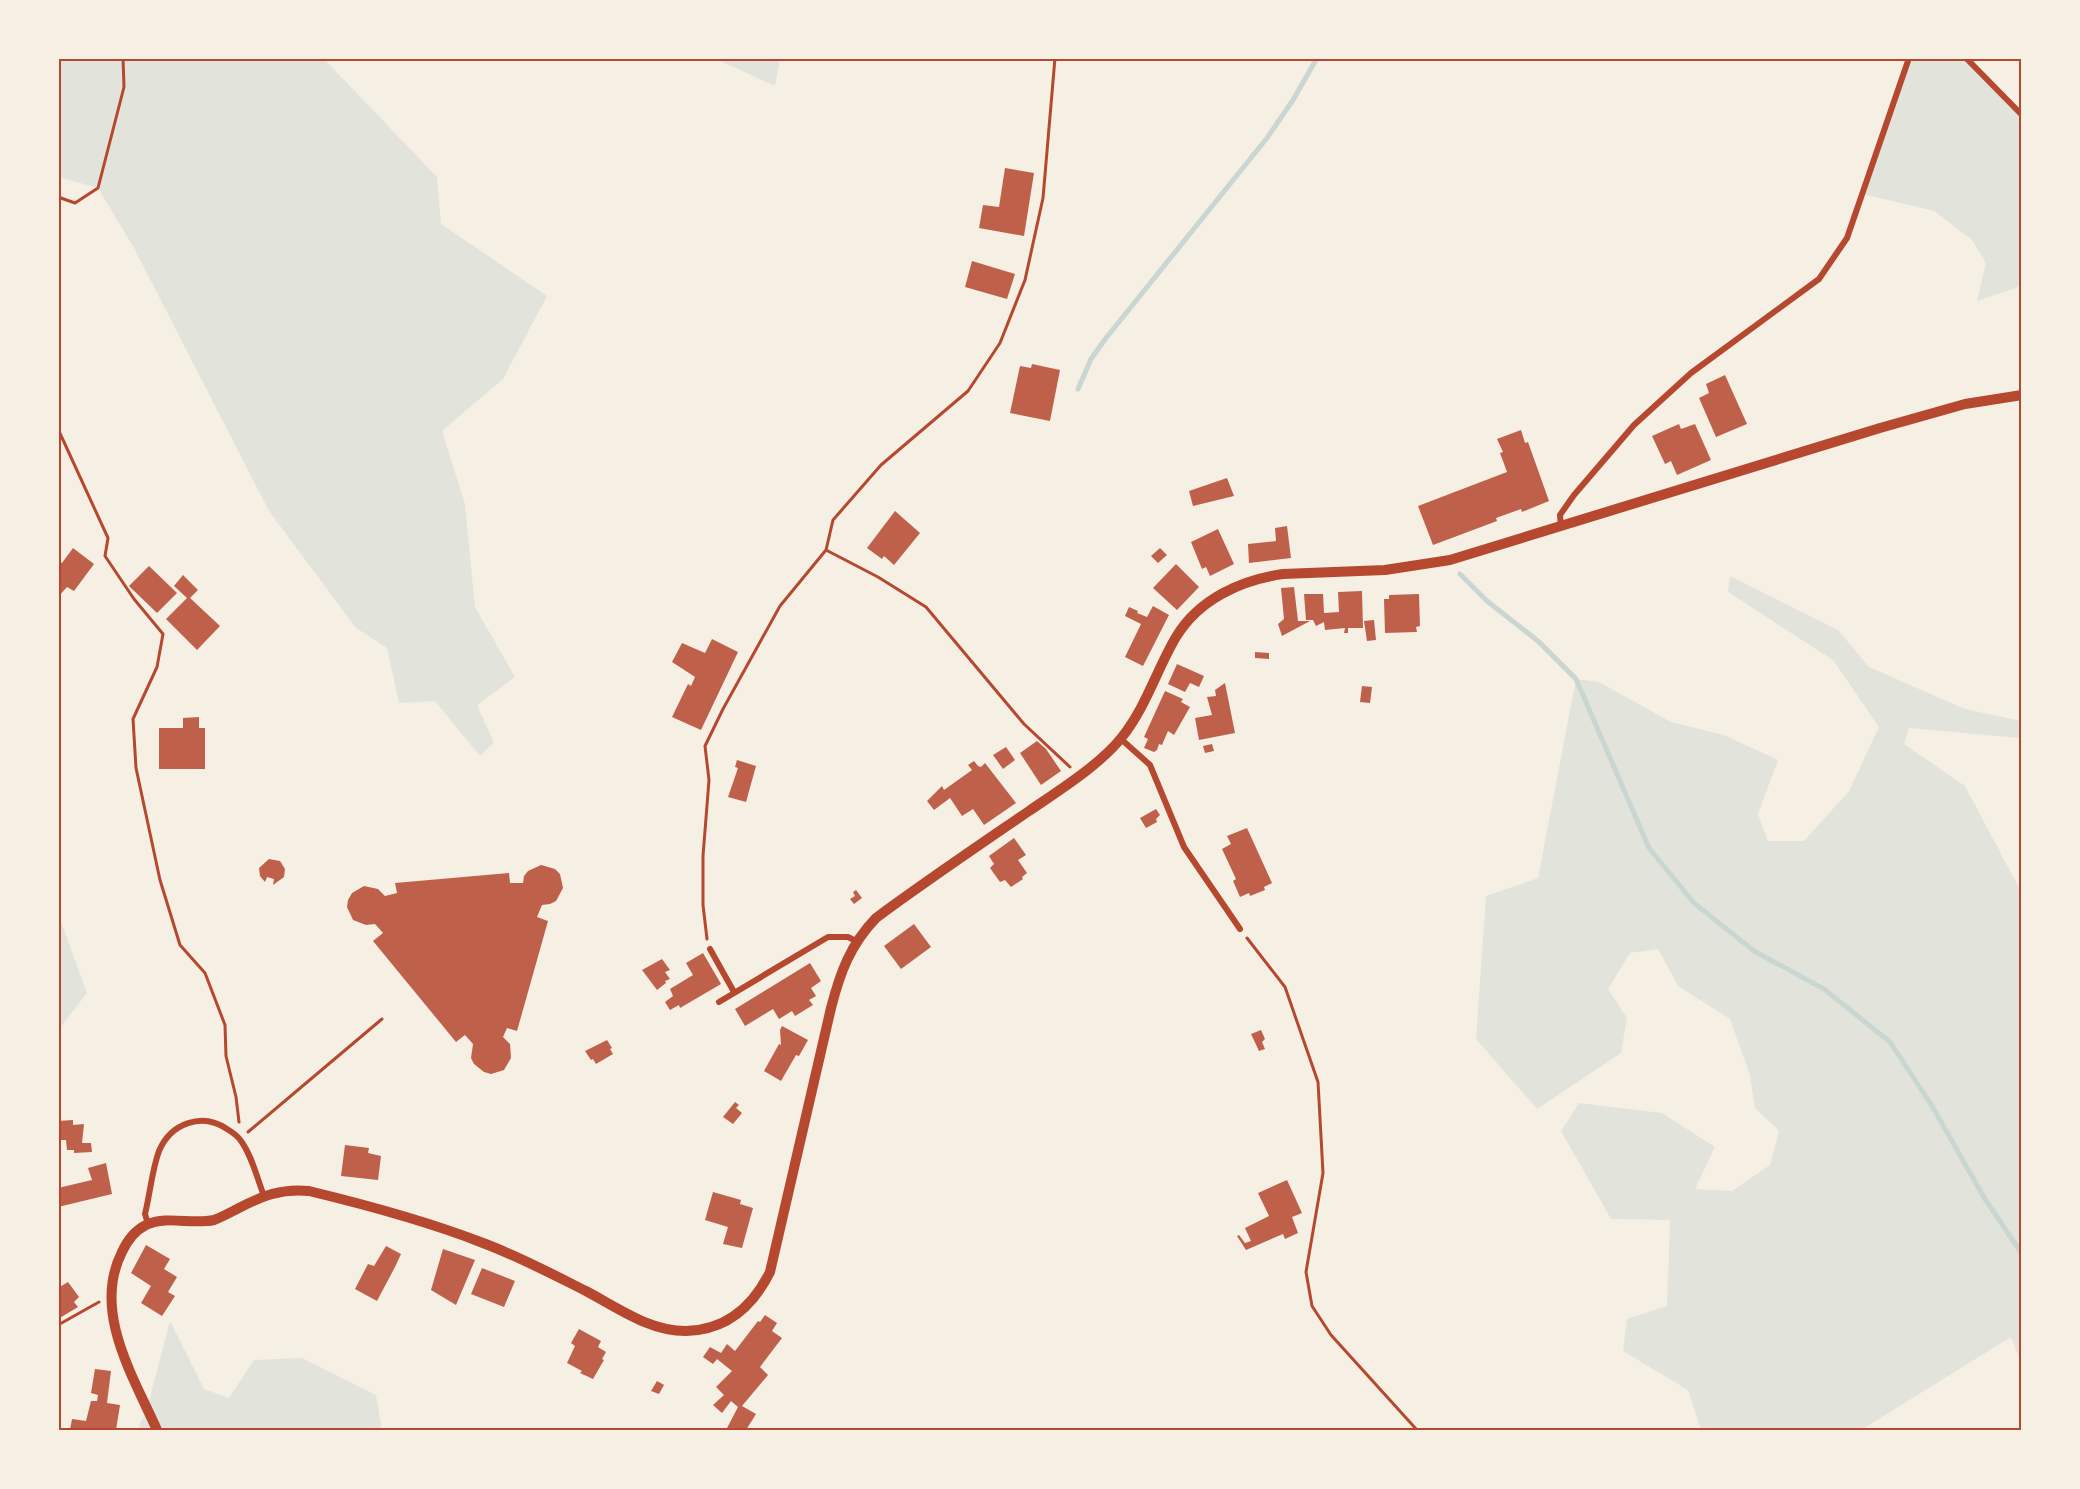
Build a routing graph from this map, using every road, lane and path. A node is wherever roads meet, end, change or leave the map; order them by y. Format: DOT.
graph roads {
  1 [pos="123,58"];
  2 [pos="1054,58"];
  3 [pos="1909,58"];
  4 [pos="1966,58"];
  5 [pos="2022,115"];
  6 [pos="58,197"];
  7 [pos="2022,395"];
  8 [pos="58,429"];
  9 [pos="1561,527"];
  10 [pos="826,550"];
  11 [pos="1121,739"];
  12 [pos="1080,776"];
  13 [pos="1240,929"];
  14 [pos="856,941"];
  15 [pos="710,949"];
  16 [pos="734,992"];
  17 [pos="719,1002"];
  18 [pos="382,1019"];
  19 [pos="240,1139"];
  20 [pos="264,1196"];
  21 [pos="148,1224"];
  22 [pos="110,1296"];
  23 [pos="58,1325"];
  24 [pos="157,1431"];
  25 [pos="1417,1431"];
  1 -- 6 [label="path"];
  2 -- 10 [label="path"];
  3 -- 9 [label="street"];
  4 -- 5 [label="street"];
  7 -- 9 [label="street"];
  8 -- 19 [label="path"];
  9 -- 11 [label="street"];
  10 -- 12 [label="path"];
  10 -- 15 [label="path"];
  11 -- 12 [label="street"];
  11 -- 13 [label="street"];
  12 -- 14 [label="street"];
  13 -- 25 [label="path"];
  14 -- 16 [label="street"];
  14 -- 20 [label="street"];
  15 -- 16 [label="street"];
  16 -- 17 [label="street"];
  18 -- 19 [label="path"];
  19 -- 20 [label="street"];
  19 -- 21 [label="street"];
  20 -- 21 [label="street"];
  21 -- 22 [label="street"];
  22 -- 23 [label="path"];
  22 -- 24 [label="street"];
}
